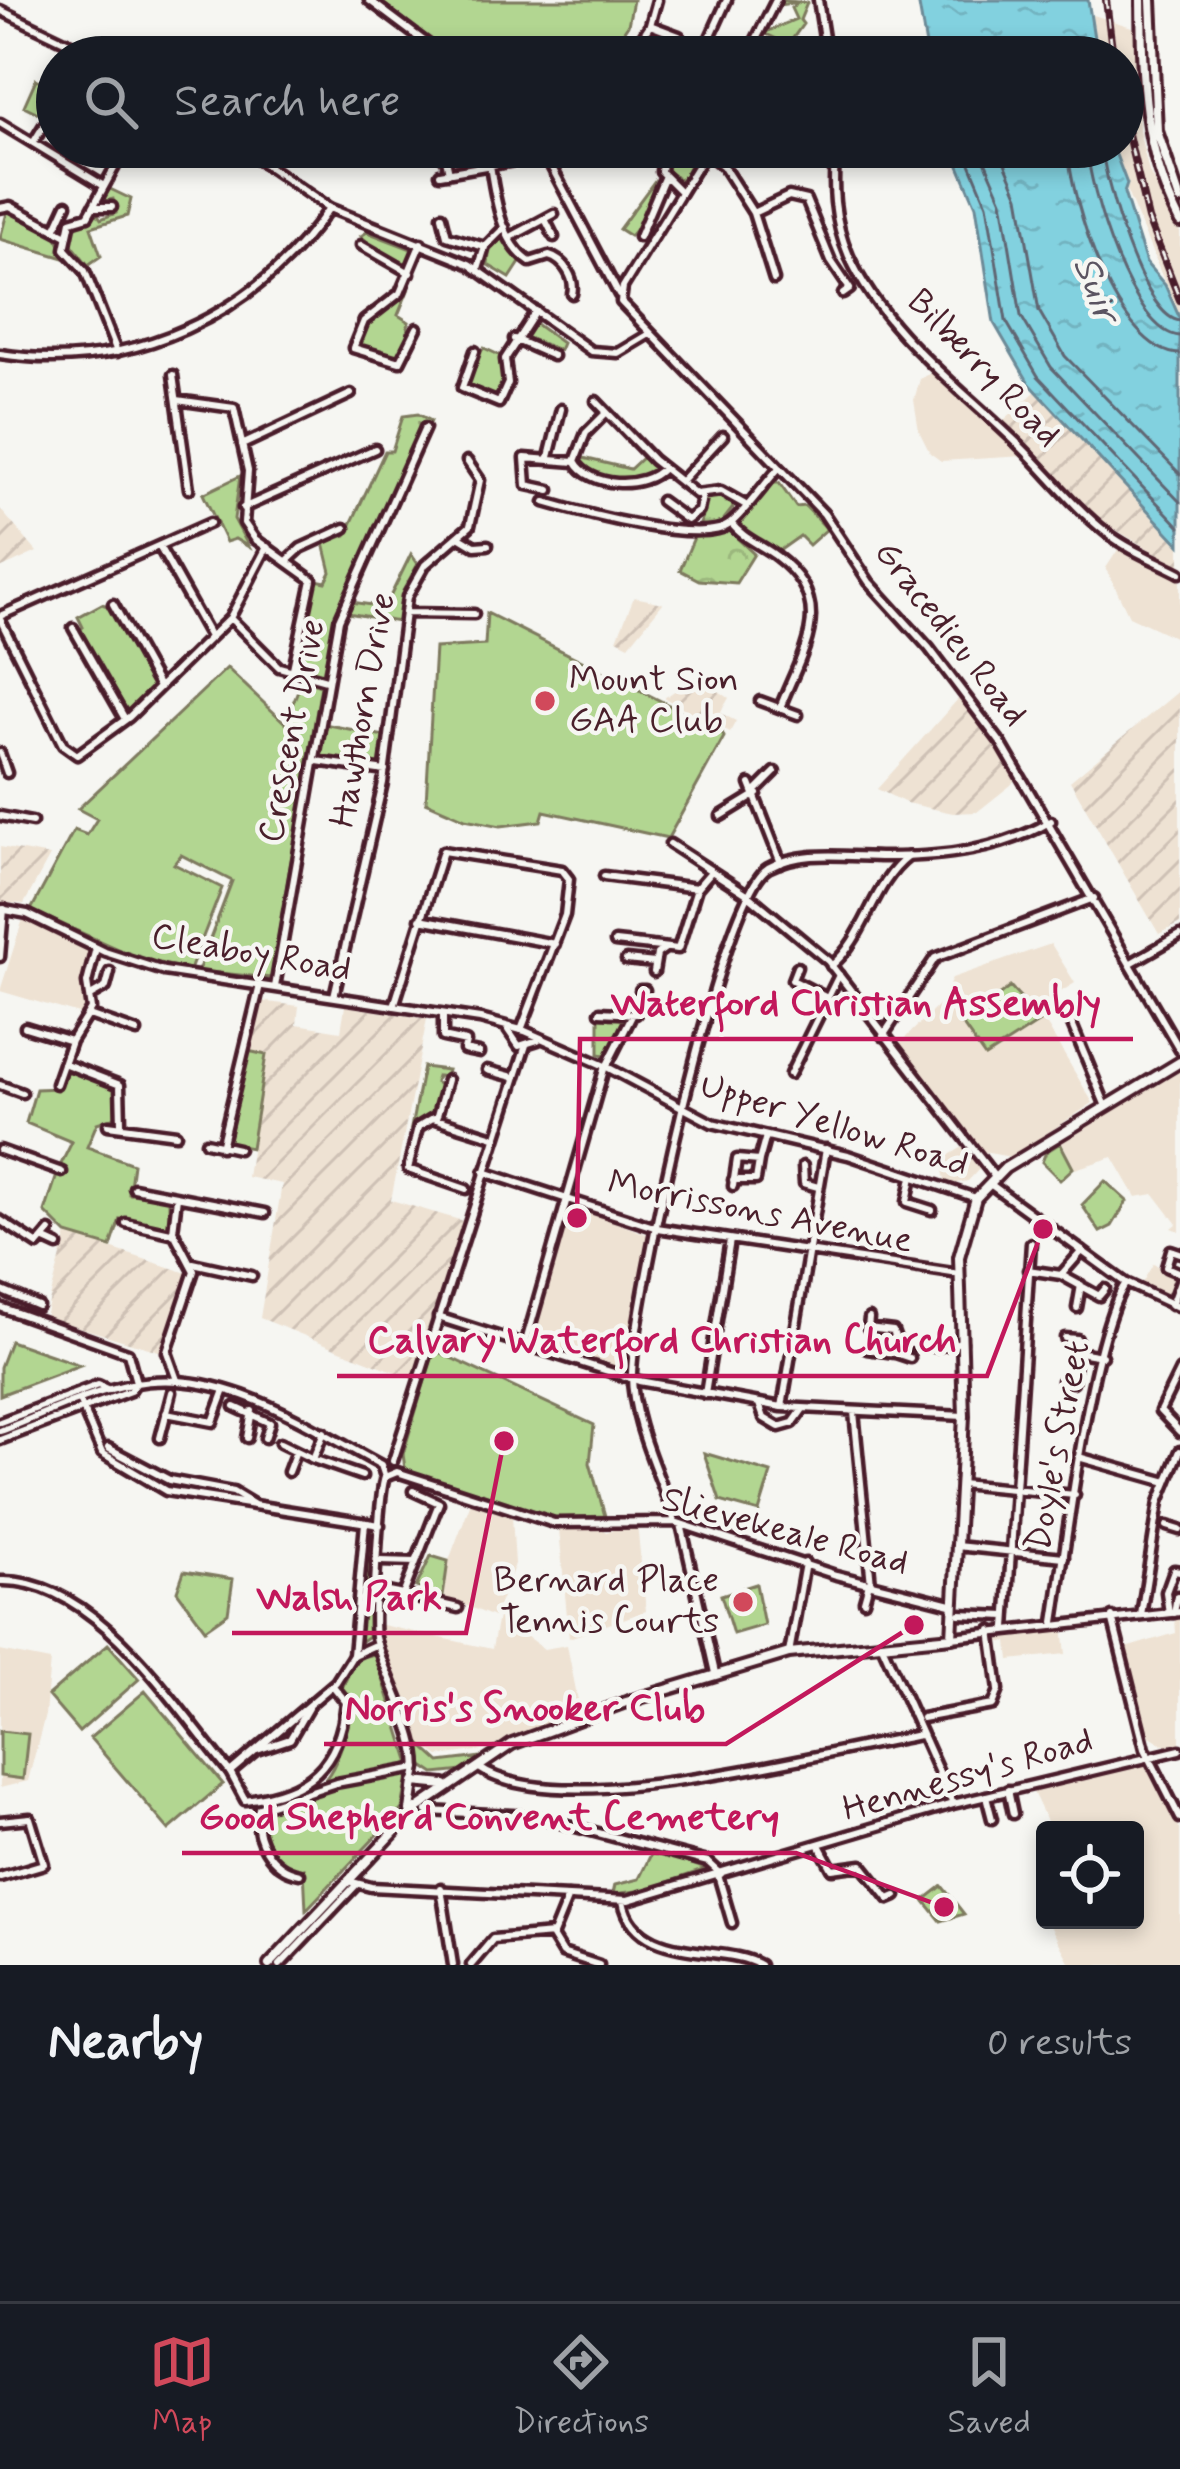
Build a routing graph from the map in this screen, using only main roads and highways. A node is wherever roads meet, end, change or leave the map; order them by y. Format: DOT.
graph roads {
  1 [pos="1141,0"];
  2 [pos="1151,0"];
  3 [pos="1141,36"];
  4 [pos="1144,111"];
  5 [pos="1180,200"];
  6 [pos="1180,222"];
  7 [pos="1180,1062"];
  8 [pos="428,1780"];
  9 [pos="453,1784"];
  10 [pos="411,1795"];
  11 [pos="428,1804"];
  12 [pos="406,1818"];
  13 [pos="268,1965"];
  1 -- 3 [label="main road"];
  2 -- 5 [label="main road"];
  4 -- 6 [label="main road"];
  7 -- 9 [label="main road"];
  8 -- 9 [label="main road"];
  8 -- 10 [label="main road"];
  8 -- 11 [label="main road"];
  9 -- 11 [label="main road"];
  10 -- 11 [label="main road"];
  10 -- 12 [label="main road"];
  11 -- 12 [label="main road"];
  12 -- 13 [label="main road"];
}
